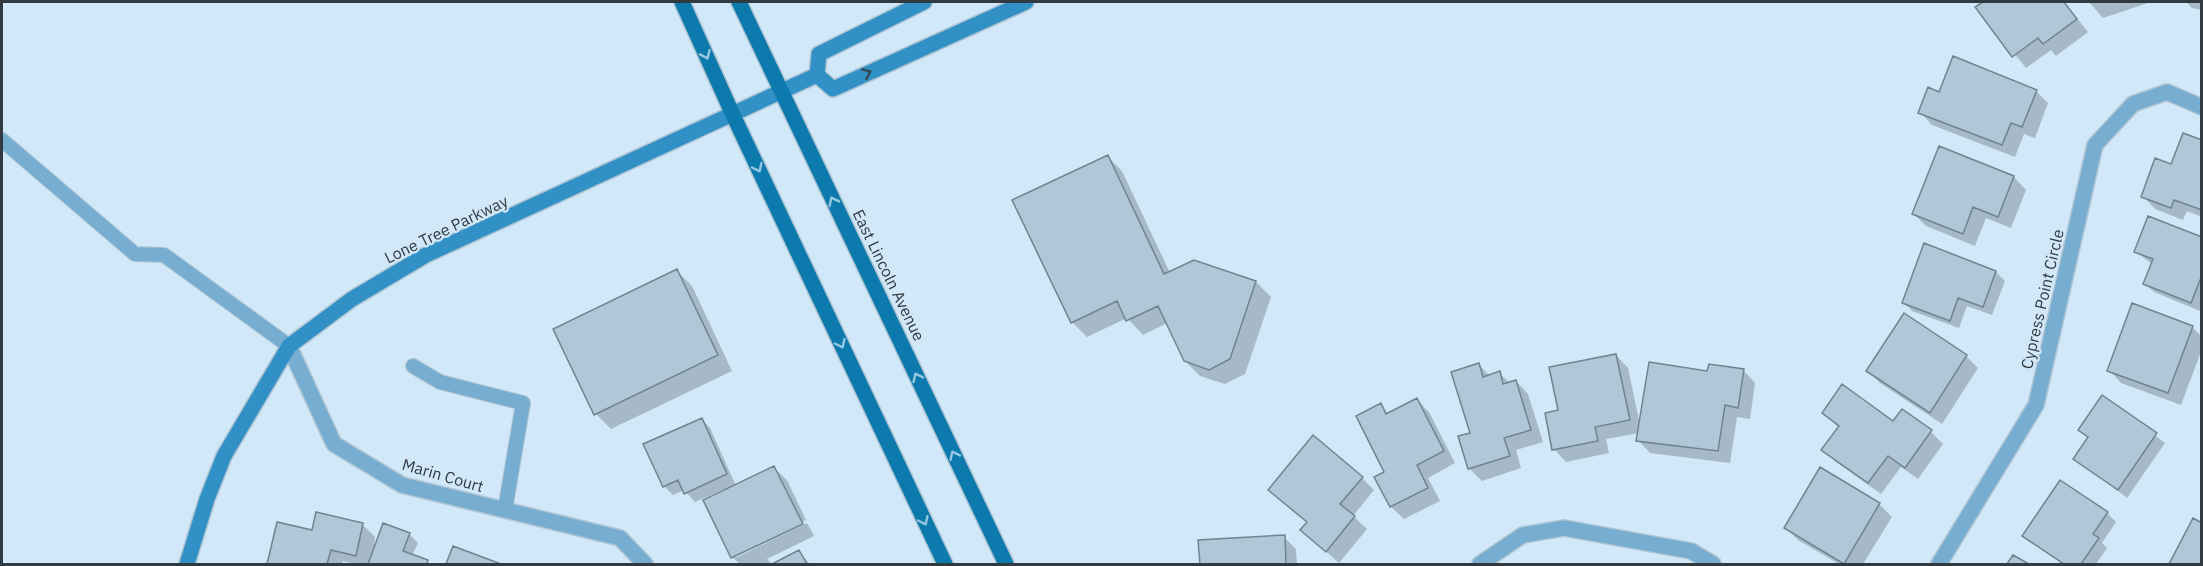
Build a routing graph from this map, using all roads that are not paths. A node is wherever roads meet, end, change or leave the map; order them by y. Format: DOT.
graph roads {
  1 [pos="682,2"];
  2 [pos="739,2"];
  3 [pos="924,2"];
  4 [pos="1026,2"];
  5 [pos="817,75"];
  6 [pos="781,93"];
  7 [pos="2202,107"];
  8 [pos="733,115"];
  9 [pos="2,140"];
  10 [pos="289,346"];
  11 [pos="413,366"];
  12 [pos="505,510"];
  13 [pos="187,564"];
  14 [pos="645,564"];
  15 [pos="945,564"];
  16 [pos="1006,564"];
  17 [pos="1480,564"];
  18 [pos="1713,564"];
  19 [pos="1939,564"];
  1 -- 8 [label="main road, one-way"];
  2 -- 6 [label="main road, East Lincoln Avenue"];
  3 -- 5 [label="street"];
  5 -- 4 [label="street, one-way"];
  5 -- 6 [label="street, Lone Tree Parkway"];
  6 -- 8 [label="street, Lone Tree Parkway"];
  16 -- 6 [label="main road, East Lincoln Avenue, one-way"];
  7 -- 19 [label="street, Cypress Point Circle"];
  8 -- 10 [label="street, Lone Tree Parkway"];
  8 -- 15 [label="main road, one-way"];
  9 -- 10 [label="lane"];
  10 -- 12 [label="street, Marin Court"];
  10 -- 13 [label="street, Lone Tree Parkway"];
  11 -- 12 [label="lane"];
  12 -- 14 [label="street, Marin Court"];
  17 -- 18 [label="street"];
}
